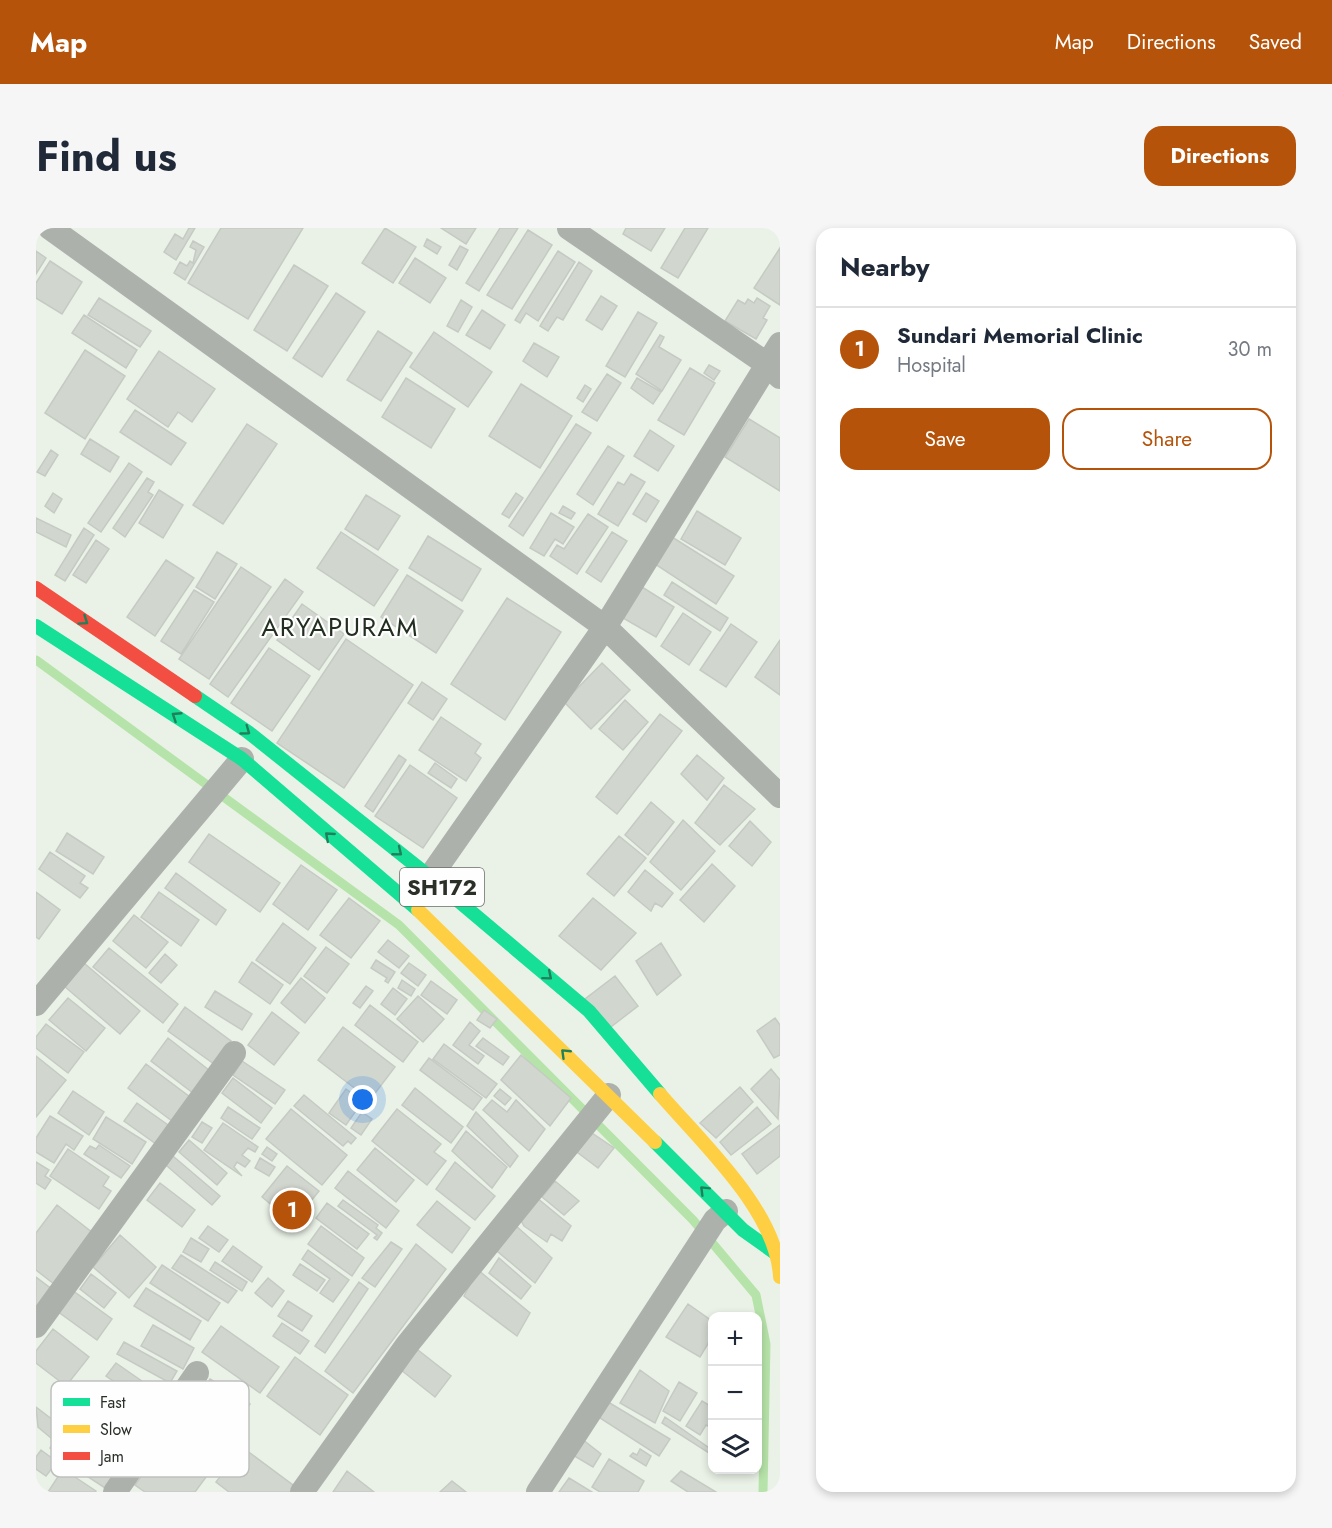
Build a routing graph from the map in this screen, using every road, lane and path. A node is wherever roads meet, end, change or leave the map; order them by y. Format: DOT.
graph roads {
  1 [pos="50,228"];
  2 [pos="569,228"];
  3 [pos="780,344"];
  4 [pos="774,371"];
  5 [pos="36,588"];
  6 [pos="36,626"];
  7 [pos="605,627"];
  8 [pos="242,759"];
  9 [pos="780,796"];
  10 [pos="430,877"];
  11 [pos="36,1004"];
  12 [pos="234,1053"];
  13 [pos="609,1095"];
  14 [pos="726,1211"];
  15 [pos="779,1256"];
  16 [pos="780,1277"];
  17 [pos="36,1326"];
  18 [pos="197,1373"];
  19 [pos="191,1381"];
  20 [pos="125,1477"];
  21 [pos="115,1492"];
  22 [pos="302,1492"];
  23 [pos="538,1492"];
  1 -- 7 [label="street"];
  2 -- 4 [label="street"];
  3 -- 4 [label="street"];
  4 -- 7 [label="street"];
  5 -- 10 [label="main road, SH172, one-way"];
  8 -- 6 [label="main road, SH172, one-way"];
  7 -- 9 [label="street"];
  7 -- 10 [label="street"];
  8 -- 11 [label="street"];
  13 -- 8 [label="main road, SH172, one-way"];
  10 -- 15 [label="main road, SH172, one-way"];
  12 -- 17 [label="street"];
  14 -- 13 [label="main road, SH172, one-way"];
  13 -- 22 [label="street"];
  14 -- 15 [label="main road, SH172"];
  14 -- 23 [label="street"];
  15 -- 16 [label="main road, SH172"];
  18 -- 19 [label="street"];
  20 -- 21 [label="street"];
}
